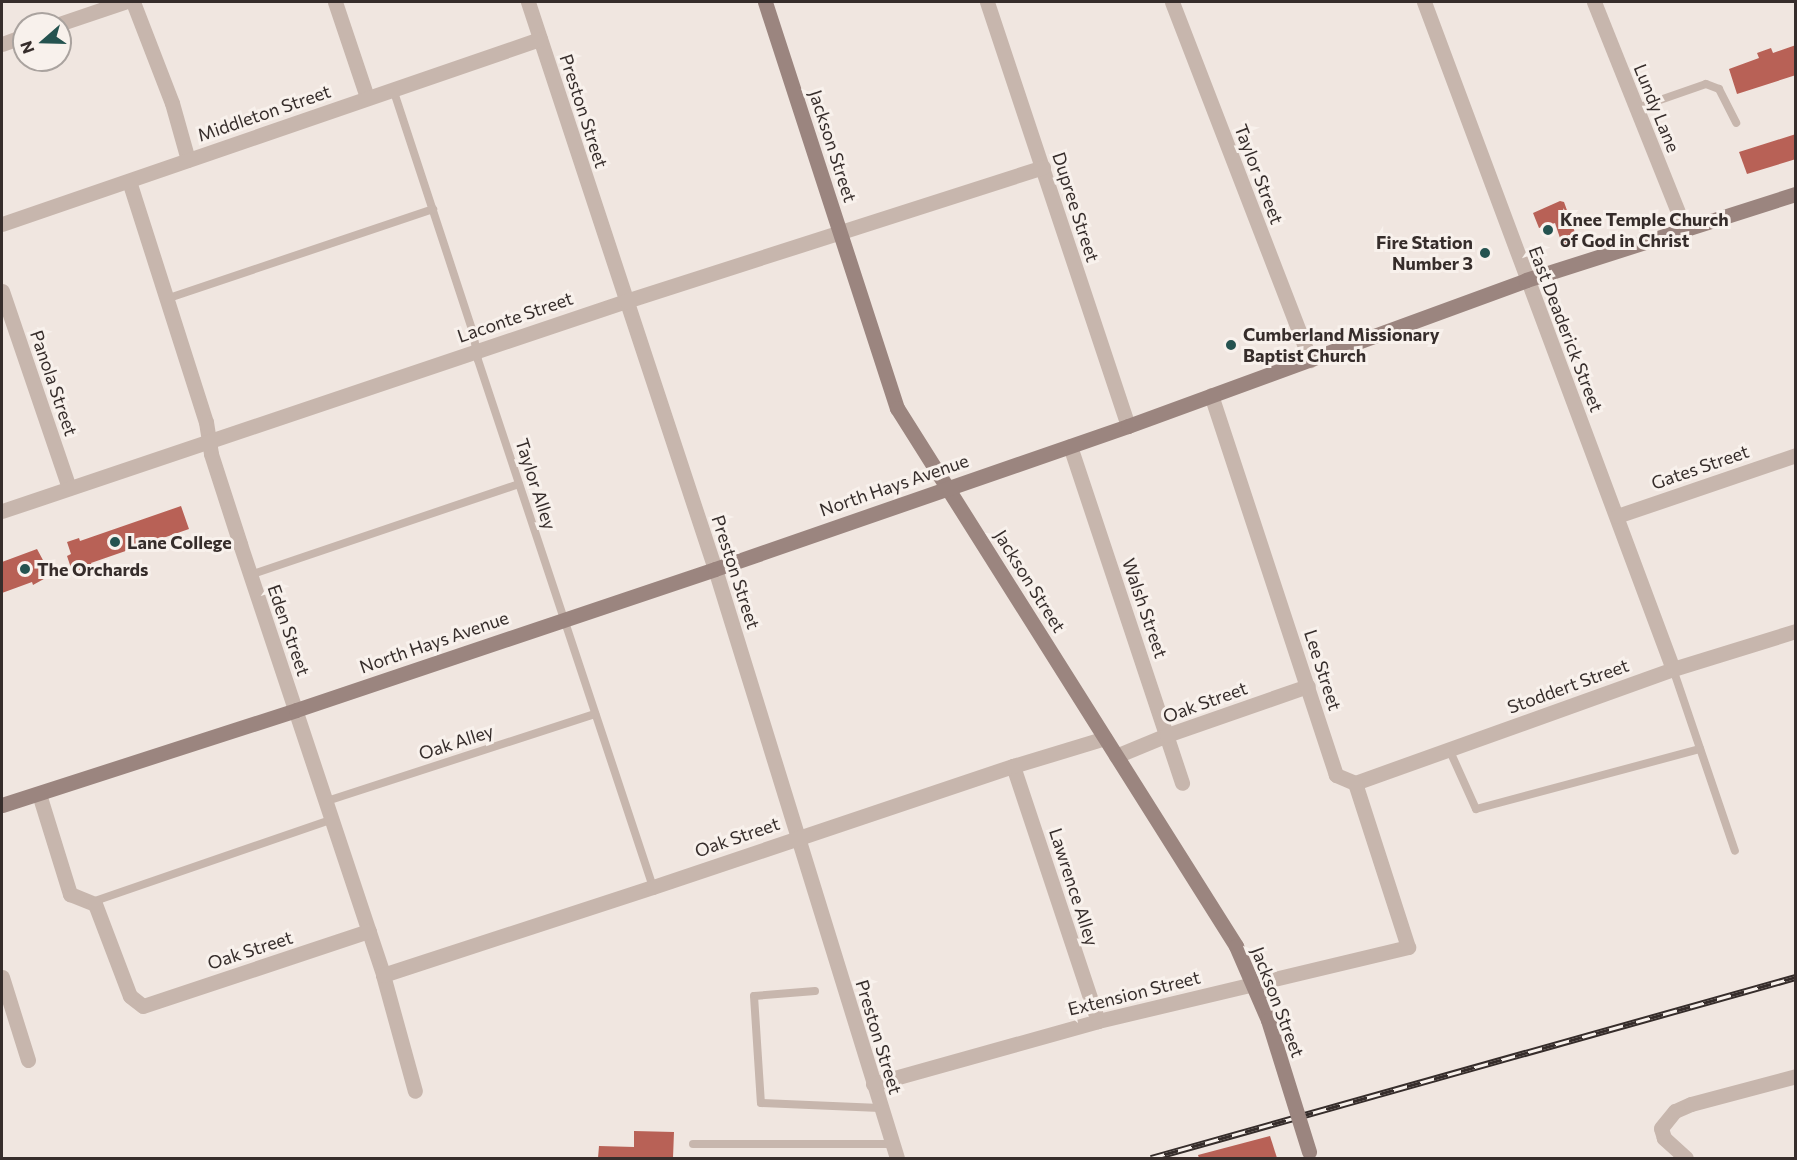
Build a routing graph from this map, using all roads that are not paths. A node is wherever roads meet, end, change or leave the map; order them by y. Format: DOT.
graph roads {
  1 [pos="124,2"];
  2 [pos="134,2"];
  3 [pos="335,2"];
  4 [pos="528,2"];
  5 [pos="765,2"];
  6 [pos="987,2"];
  7 [pos="1172,2"];
  8 [pos="1424,2"];
  9 [pos="1594,2"];
  10 [pos="72,20"];
  11 [pos="540,39"];
  12 [pos="393,89"];
  13 [pos="367,98"];
  14 [pos="1637,108"];
  15 [pos="1736,123"];
  16 [pos="188,160"];
  17 [pos="1043,166"];
  18 [pos="129,181"];
  19 [pos="1796,194"];
  20 [pos="433,209"];
  21 [pos="2,224"];
  22 [pos="1684,229"];
  23 [pos="840,232"];
  24 [pos="1526,280"];
  25 [pos="2,291"];
  26 [pos="166,299"];
  27 [pos="626,301"];
  28 [pos="476,351"];
  29 [pos="1310,360"];
  30 [pos="1211,395"];
  31 [pos="1128,426"];
  32 [pos="209,440"];
  33 [pos="1070,446"];
  34 [pos="1796,455"];
  35 [pos="519,484"];
  36 [pos="948,486"];
  37 [pos="69,488"];
  38 [pos="2,511"];
  39 [pos="1617,516"];
  40 [pos="715,568"];
  41 [pos="250,575"];
  42 [pos="563,618"];
  43 [pos="1796,631"];
  44 [pos="1673,669"];
  45 [pos="1308,686"];
  46 [pos="296,711"];
  47 [pos="595,714"];
  48 [pos="1167,735"];
  49 [pos="1105,738"];
  50 [pos="1449,749"];
  51 [pos="1700,749"];
  52 [pos="1116,756"];
  53 [pos="1013,766"];
  54 [pos="1182,783"];
  55 [pos="1355,783"];
  56 [pos="39,794"];
  57 [pos="327,801"];
  58 [pos="2,805"];
  59 [pos="333,819"];
  60 [pos="798,837"];
  61 [pos="1734,851"];
  62 [pos="653,887"];
  63 [pos="91,902"];
  64 [pos="369,931"];
  65 [pos="383,975"];
  66 [pos="2,976"];
  67 [pos="815,991"];
  68 [pos="1098,1021"];
  69 [pos="28,1060"];
  70 [pos="1796,1076"];
  71 [pos="873,1084"];
  72 [pos="415,1091"];
  73 [pos="880,1108"];
  74 [pos="693,1144"];
  75 [pos="894,1151"];
  76 [pos="1310,1155"];
  77 [pos="1686,1158"];
  1 -- 10 [label="street"];
  2 -- 16 [label="street"];
  3 -- 13 [label="street"];
  4 -- 11 [label="street, Preston Street"];
  5 -- 23 [label="street, Jackson Street"];
  6 -- 17 [label="street, Dupree Street"];
  7 -- 29 [label="street, Taylor Street"];
  8 -- 24 [label="street, East Deaderick Street"];
  9 -- 14 [label="street, Lundy Lane"];
  11 -- 12 [label="street, Middleton Street"];
  11 -- 27 [label="street, Preston Street"];
  12 -- 13 [label="street, Middleton Street"];
  12 -- 20 [label="lane, Taylor Alley"];
  13 -- 16 [label="street, Middleton Street"];
  14 -- 15 [label="lane"];
  14 -- 22 [label="street, Lundy Lane"];
  16 -- 18 [label="street, Middleton Street"];
  17 -- 23 [label="street, Laconte Street"];
  17 -- 31 [label="street, Dupree Street"];
  18 -- 21 [label="street, Middleton Street"];
  18 -- 26 [label="street, Eden Street"];
  19 -- 22 [label="street, North Hays Avenue"];
  20 -- 26 [label="lane"];
  20 -- 28 [label="lane, Taylor Alley"];
  22 -- 24 [label="street, North Hays Avenue"];
  23 -- 27 [label="street, Laconte Street"];
  23 -- 36 [label="street, Jackson Street"];
  24 -- 29 [label="street, North Hays Avenue"];
  24 -- 39 [label="street, East Deaderick Street"];
  25 -- 37 [label="street, Panola Street"];
  26 -- 32 [label="street, Eden Street"];
  27 -- 28 [label="street, Laconte Street"];
  27 -- 40 [label="street, Preston Street"];
  28 -- 32 [label="street, Laconte Street"];
  28 -- 35 [label="lane, Taylor Alley"];
  29 -- 30 [label="street, North Hays Avenue"];
  30 -- 31 [label="street, North Hays Avenue"];
  30 -- 45 [label="street, Lee Street"];
  31 -- 33 [label="street, North Hays Avenue"];
  32 -- 37 [label="street, Laconte Street"];
  32 -- 41 [label="street, Eden Street"];
  33 -- 36 [label="street, North Hays Avenue"];
  33 -- 48 [label="street, Walsh Street"];
  34 -- 39 [label="street, Gates Street"];
  35 -- 41 [label="lane"];
  35 -- 42 [label="lane, Taylor Alley"];
  36 -- 40 [label="street, North Hays Avenue"];
  36 -- 49 [label="street, Jackson Street"];
  37 -- 38 [label="street, Laconte Street"];
  39 -- 44 [label="street, East Deaderick Street"];
  40 -- 42 [label="street, North Hays Avenue"];
  40 -- 60 [label="street, Preston Street"];
  41 -- 46 [label="street, Eden Street"];
  42 -- 46 [label="street, North Hays Avenue"];
  42 -- 47 [label="lane, Taylor Alley"];
  43 -- 44 [label="street, Stoddert Street"];
  44 -- 50 [label="street, Stoddert Street"];
  44 -- 51 [label="lane"];
  45 -- 48 [label="street, Oak Street"];
  45 -- 55 [label="street, Lee Street"];
  46 -- 56 [label="street, North Hays Avenue"];
  46 -- 57 [label="street, Eden Street"];
  47 -- 57 [label="lane, Oak Alley"];
  47 -- 62 [label="lane, Taylor Alley"];
  48 -- 52 [label="street, Oak Street"];
  48 -- 54 [label="street, Walsh Street"];
  49 -- 52 [label="street, Jackson Street"];
  49 -- 53 [label="street, Oak Street"];
  50 -- 51 [label="lane"];
  50 -- 55 [label="street, Stoddert Street"];
  51 -- 61 [label="lane"];
  52 -- 76 [label="street, Jackson Street, bridge"];
  53 -- 60 [label="street, Oak Street"];
  53 -- 68 [label="street, Lawrence Alley"];
  55 -- 68 [label="street, Extension Street"];
  56 -- 58 [label="street, North Hays Avenue"];
  56 -- 63 [label="street"];
  57 -- 59 [label="street, Eden Street"];
  59 -- 63 [label="lane"];
  59 -- 64 [label="street, Eden Street"];
  60 -- 62 [label="street, Oak Street"];
  60 -- 71 [label="street, Preston Street"];
  62 -- 65 [label="street, Oak Street"];
  63 -- 64 [label="street, Oak Street"];
  64 -- 65 [label="street, Eden Street"];
  65 -- 72 [label="street, Eden Street"];
  66 -- 69 [label="street"];
  67 -- 73 [label="lane"];
  68 -- 71 [label="street, Extension Street"];
  70 -- 77 [label="street"];
  71 -- 73 [label="street, Preston Street"];
  73 -- 75 [label="street, Preston Street"];
  74 -- 75 [label="lane"];
}
